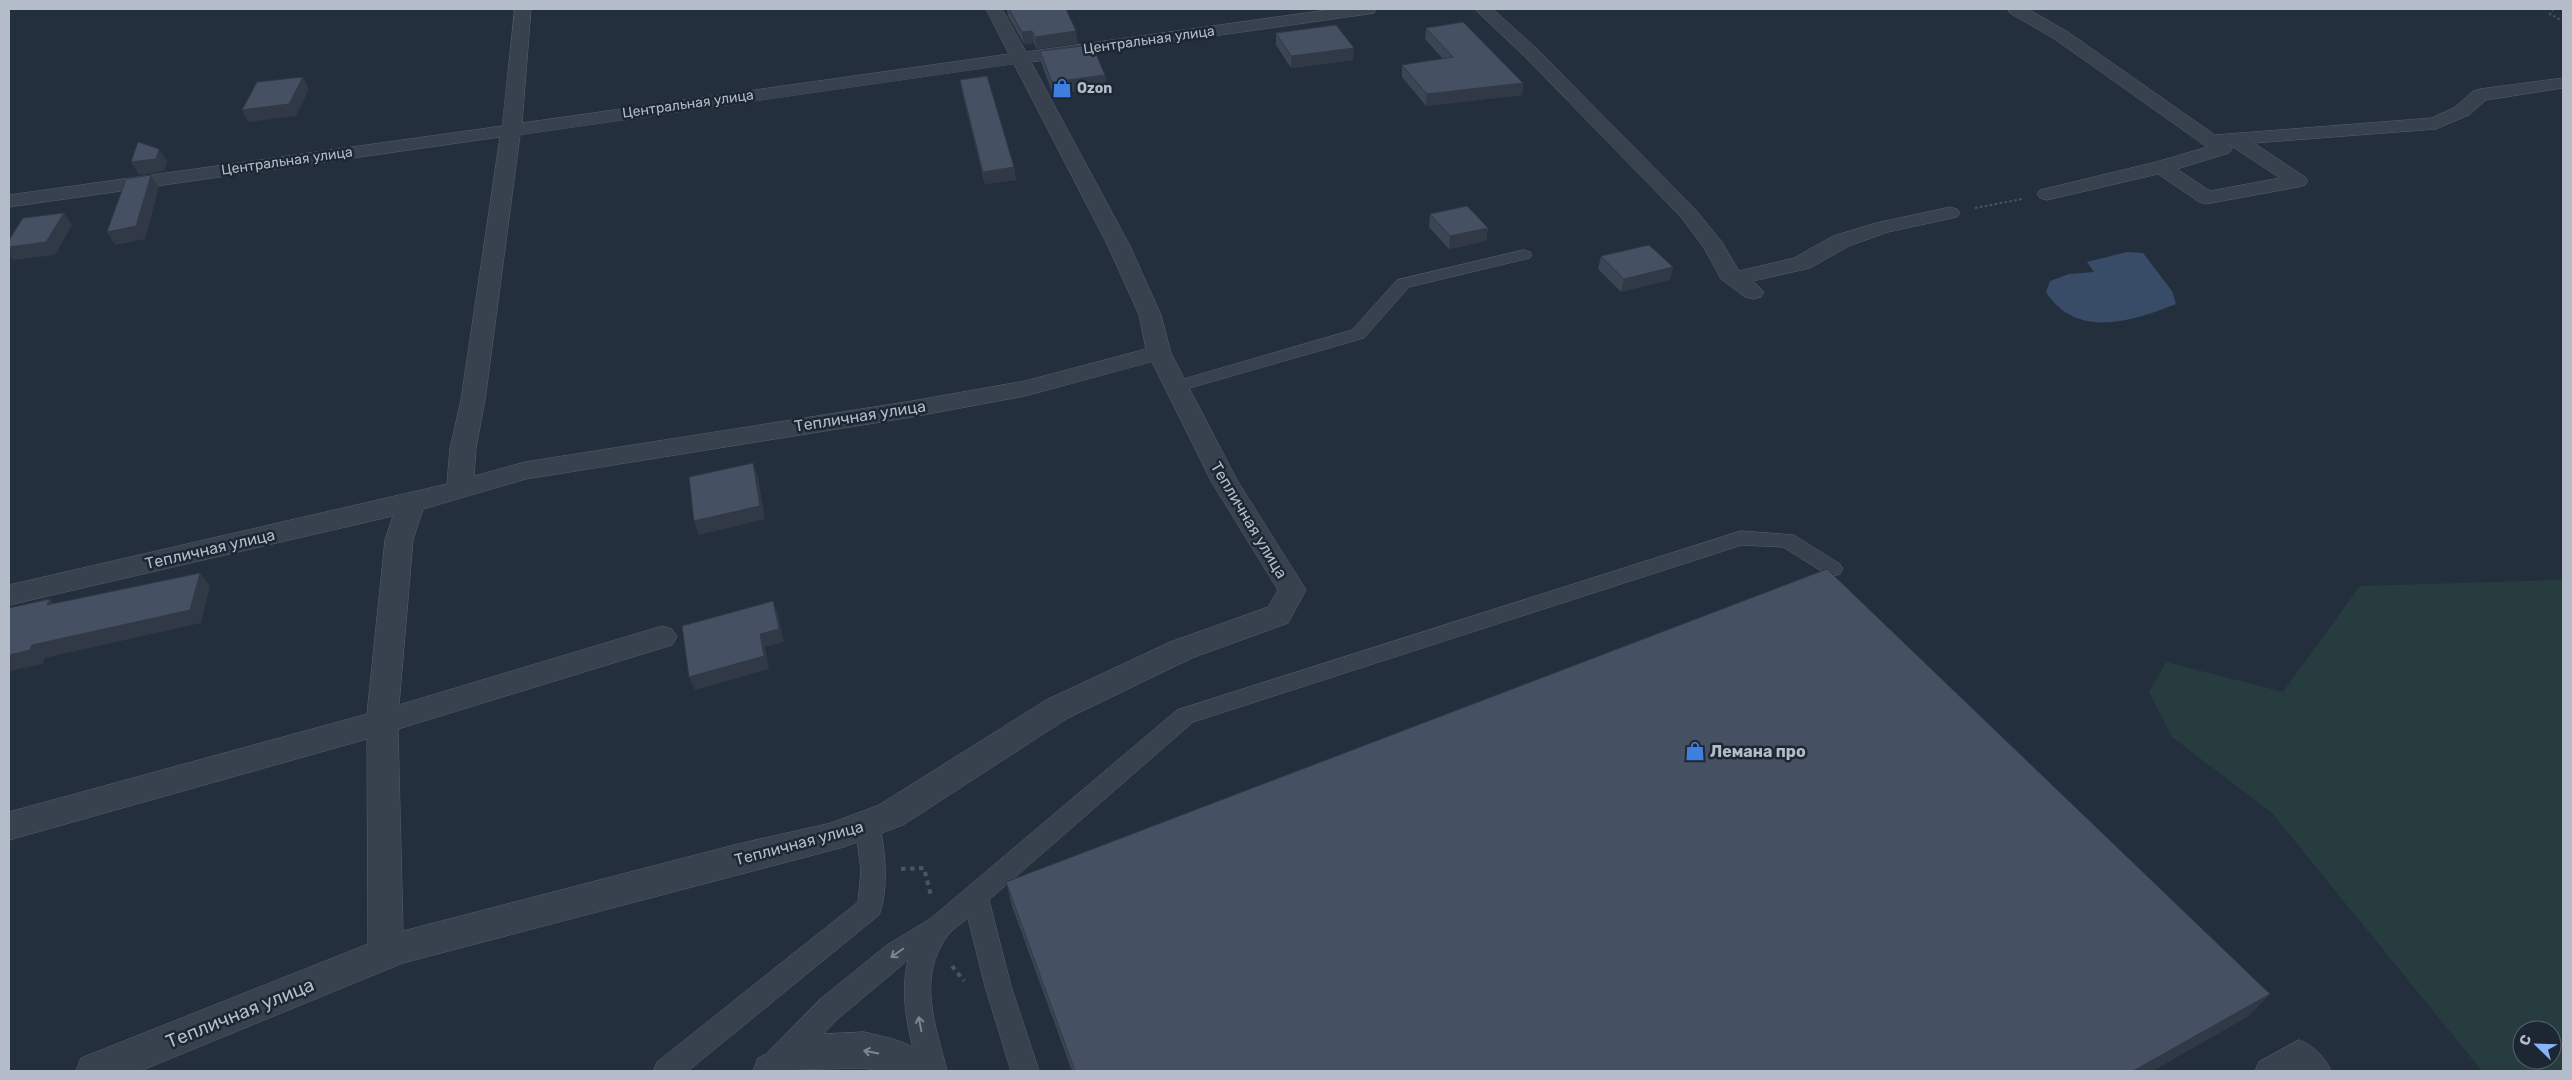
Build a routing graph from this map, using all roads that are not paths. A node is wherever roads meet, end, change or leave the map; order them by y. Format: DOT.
graph roads {
  1 [pos="523,9"];
  2 [pos="994,9"];
  3 [pos="1368,9"];
  4 [pos="1483,9"];
  5 [pos="2016,9"];
  6 [pos="1020,57"];
  7 [pos="2563,84"];
  8 [pos="510,129"];
  9 [pos="2234,139"];
  10 [pos="2211,141"];
  11 [pos="2160,167"];
  12 [pos="2048,194"];
  13 [pos="9,200"];
  14 [pos="1950,213"];
  15 [pos="1524,255"];
  16 [pos="1734,278"];
  17 [pos="1754,292"];
  18 [pos="1158,353"];
  19 [pos="1176,387"];
  20 [pos="460,490"];
  21 [pos="411,502"];
  22 [pos="1833,568"];
  23 [pos="9,595"];
  24 [pos="662,636"];
  25 [pos="382,722"];
  26 [pos="866,824"];
  27 [pos="9,826"];
  28 [pos="975,894"];
  29 [pos="939,927"];
  30 [pos="386,954"];
  31 [pos="95,1071"];
  32 [pos="667,1071"];
  33 [pos="770,1071"];
  34 [pos="914,1071"];
  35 [pos="933,1071"];
  36 [pos="1025,1071"];
  37 [pos="2269,1071"];
  38 [pos="2317,1071"];
  1 -- 8 [label="street"];
  2 -- 6 [label="street"];
  3 -- 6 [label="street, Центральная улица"];
  4 -- 16 [label="street"];
  5 -- 10 [label="street"];
  6 -- 8 [label="street, Центральная улица"];
  6 -- 18 [label="street"];
  7 -- 9 [label="street"];
  8 -- 13 [label="street, Центральная улица"];
  8 -- 20 [label="street"];
  9 -- 10 [label="street"];
  9 -- 11 [label="street"];
  10 -- 11 [label="street"];
  11 -- 12 [label="street"];
  14 -- 16 [label="street"];
  15 -- 19 [label="lane"];
  16 -- 17 [label="street"];
  18 -- 19 [label="street, Тепличная улица"];
  18 -- 20 [label="street, Тепличная улица"];
  19 -- 26 [label="street, Тепличная улица"];
  20 -- 21 [label="street, Тепличная улица"];
  21 -- 23 [label="street, Тепличная улица"];
  21 -- 25 [label="street"];
  22 -- 28 [label="lane"];
  24 -- 25 [label="street"];
  25 -- 27 [label="street"];
  25 -- 30 [label="street"];
  26 -- 30 [label="street, Тепличная улица"];
  26 -- 32 [label="lane"];
  28 -- 29 [label="lane"];
  28 -- 36 [label="lane"];
  29 -- 33 [label="lane, one-way"];
  35 -- 29 [label="lane, one-way"];
  30 -- 31 [label="street, Тепличная улица"];
  34 -- 33 [label="street, one-way"];
  37 -- 38 [label="lane"];
}
